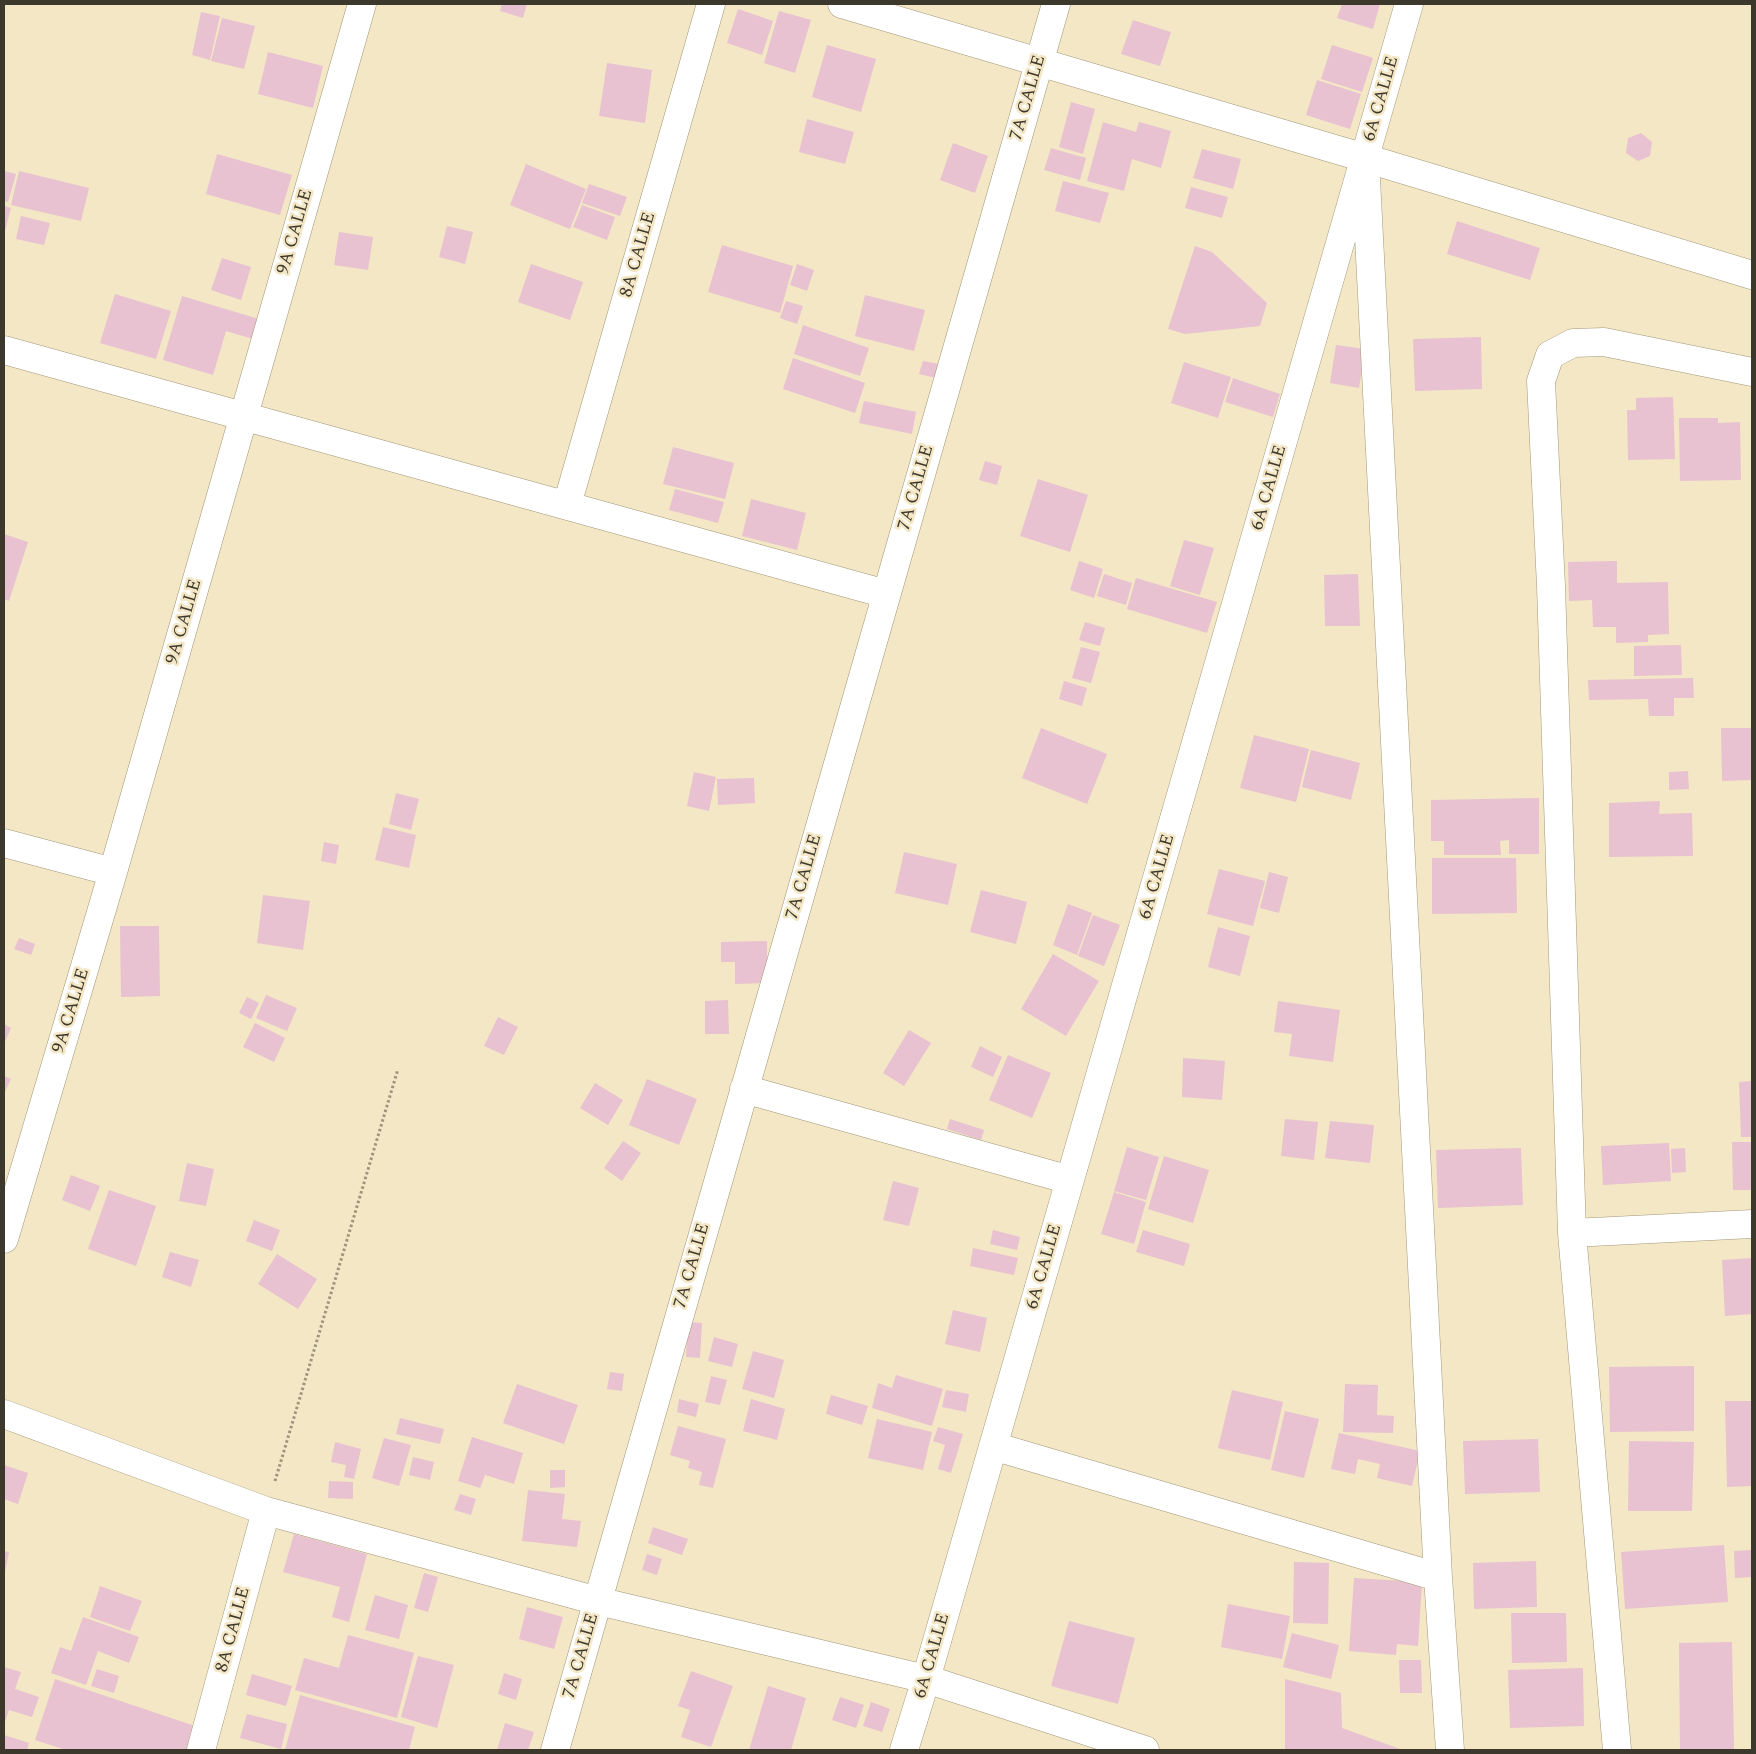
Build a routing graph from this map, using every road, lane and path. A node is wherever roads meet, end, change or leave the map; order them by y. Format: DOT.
graph roads {
  1 [pos="362,4"];
  2 [pos="711,4"];
  3 [pos="842,4"];
  4 [pos="1056,4"];
  5 [pos="1409,4"];
  6 [pos="1040,61"];
  7 [pos="1365,158"];
  8 [pos="1752,275"];
  9 [pos="4,350"];
  10 [pos="1752,372"];
  11 [pos="244,416"];
  12 [pos="566,505"];
  13 [pos="886,594"];
  14 [pos="4,843"];
  15 [pos="114,872"];
  16 [pos="398,1069"];
  17 [pos="744,1089"];
  18 [pos="1070,1180"];
  19 [pos="1752,1224"];
  20 [pos="1572,1233"];
  21 [pos="4,1239"];
  22 [pos="4,1414"];
  23 [pos="993,1446"];
  24 [pos="266,1510"];
  25 [pos="1438,1577"];
  26 [pos="598,1601"];
  27 [pos="926,1679"];
  28 [pos="201,1750"];
  29 [pos="555,1750"];
  30 [pos="904,1750"];
  31 [pos="1145,1750"];
  32 [pos="1450,1750"];
  33 [pos="1617,1750"];
  1 -- 11 [label="street, 9A CALLE"];
  2 -- 12 [label="street, 8A CALLE"];
  3 -- 6 [label="street"];
  4 -- 6 [label="street, 7A CALLE"];
  5 -- 7 [label="street, 6A CALLE"];
  6 -- 7 [label="street"];
  6 -- 13 [label="street, 7A CALLE"];
  7 -- 8 [label="street"];
  7 -- 18 [label="street, 6A CALLE"];
  7 -- 25 [label="street"];
  9 -- 11 [label="street"];
  10 -- 20 [label="street"];
  11 -- 12 [label="street"];
  11 -- 15 [label="street, 9A CALLE"];
  12 -- 13 [label="street"];
  13 -- 17 [label="street, 7A CALLE"];
  14 -- 15 [label="street"];
  15 -- 21 [label="street, 9A CALLE"];
  16 -- 24 [label="path"];
  17 -- 18 [label="street"];
  17 -- 26 [label="street, 7A CALLE"];
  18 -- 23 [label="street, 6A CALLE"];
  19 -- 20 [label="street"];
  20 -- 33 [label="street"];
  22 -- 24 [label="street"];
  23 -- 25 [label="street"];
  23 -- 27 [label="street, 6A CALLE"];
  24 -- 26 [label="street"];
  24 -- 28 [label="street, 8A CALLE"];
  25 -- 32 [label="street"];
  26 -- 27 [label="street"];
  26 -- 29 [label="street, 7A CALLE"];
  27 -- 30 [label="street, 6A CALLE"];
  27 -- 31 [label="street"];
}
